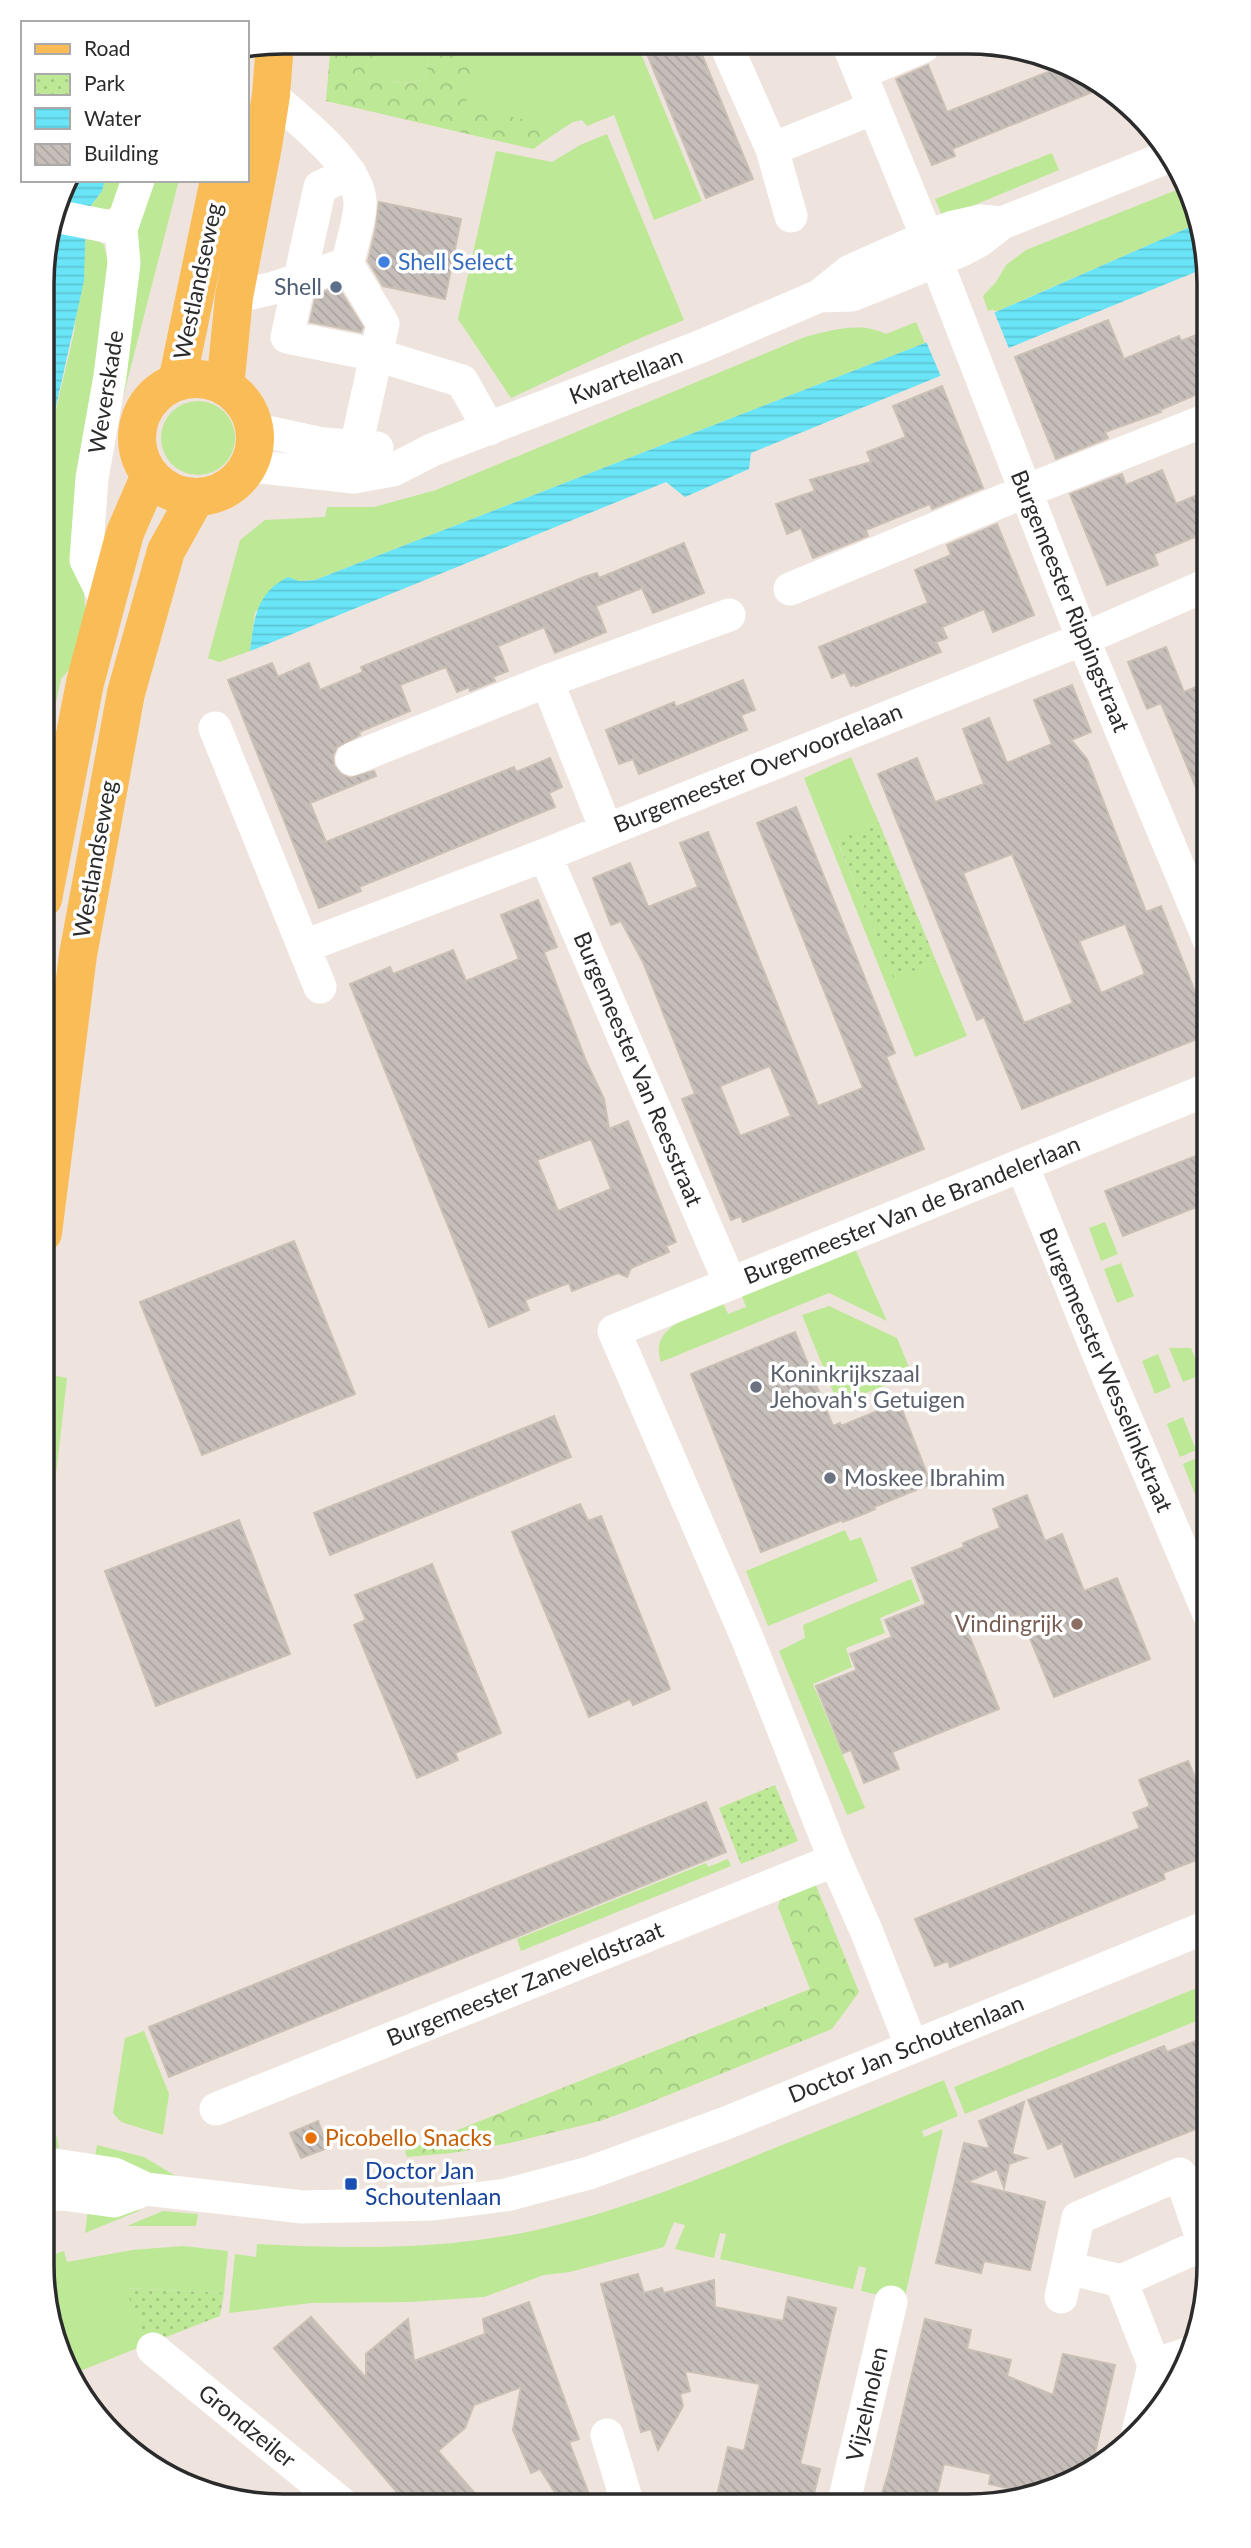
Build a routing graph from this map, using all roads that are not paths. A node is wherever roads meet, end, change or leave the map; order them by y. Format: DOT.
graph roads {
  1 [pos="730,54"];
  2 [pos="881,54"];
  3 [pos="274,55"];
  4 [pos="854,59"];
  5 [pos="271,96"];
  6 [pos="874,108"];
  7 [pos="772,149"];
  8 [pos="1160,160"];
  9 [pos="350,173"];
  10 [pos="137,182"];
  11 [pos="219,182"];
  12 [pos="791,216"];
  13 [pos="67,218"];
  14 [pos="121,229"];
  15 [pos="931,249"];
  16 [pos="348,264"];
  17 [pos="301,279"];
  18 [pos="234,298"];
  19 [pos="377,355"];
  20 [pos="177,382"];
  21 [pos="225,387"];
  22 [pos="1197,424"];
  23 [pos="489,429"];
  24 [pos="251,447"];
  25 [pos="355,462"];
  26 [pos="150,475"];
  27 [pos="1026,491"];
  28 [pos="196,497"];
  29 [pos="790,589"];
  30 [pos="1197,589"];
  31 [pos="107,602"];
  32 [pos="729,615"];
  33 [pos="1083,639"];
  34 [pos="547,681"];
  35 [pos="215,728"];
  36 [pos="352,759"];
  37 [pos="606,829"];
  38 [pos="55,839"];
  39 [pos="545,855"];
  40 [pos="1197,911"];
  41 [pos="305,946"];
  42 [pos="320,987"];
  43 [pos="1197,1094"];
  44 [pos="55,1141"];
  45 [pos="1022,1165"];
  46 [pos="730,1283"];
  47 [pos="1196,1585"];
  48 [pos="835,1860"];
  49 [pos="1196,1931"];
  50 [pos="912,2047"];
  51 [pos="216,2109"];
  52 [pos="54,2165"];
  53 [pos="145,2189"];
  54 [pos="54,2194"];
  55 [pos="1196,2221"];
  56 [pos="1196,2248"];
  57 [pos="1121,2281"];
  58 [pos="891,2302"];
  59 [pos="153,2349"];
  60 [pos="1177,2356"];
  61 [pos="1154,2365"];
  62 [pos="1143,2412"];
  63 [pos="607,2435"];
  64 [pos="330,2494"];
  65 [pos="625,2494"];
  66 [pos="846,2494"];
  1 -- 7 [label="street"];
  2 -- 4 [label="street"];
  3 -- 5 [label="main road, Westlandseweg"];
  4 -- 6 [label="street, Burgemeester Rippingstraat"];
  5 -- 9 [label="street"];
  5 -- 18 [label="main road, Westlandseweg"];
  6 -- 7 [label="street"];
  6 -- 15 [label="street, Burgemeester Rippingstraat"];
  7 -- 12 [label="street"];
  8 -- 15 [label="street, Kwartellaan"];
  9 -- 16 [label="street"];
  9 -- 17 [label="street"];
  10 -- 14 [label="street, Weverskade"];
  11 -- 20 [label="main road, Westlandseweg"];
  13 -- 14 [label="street"];
  14 -- 31 [label="street, Weverskade"];
  15 -- 23 [label="street, Kwartellaan"];
  15 -- 27 [label="street, Burgemeester Rippingstraat"];
  16 -- 17 [label="street"];
  16 -- 19 [label="street"];
  17 -- 18 [label="street"];
  17 -- 19 [label="street"];
  18 -- 21 [label="main road, Westlandseweg"];
  19 -- 23 [label="street"];
  19 -- 25 [label="street"];
  20 -- 21 [label="main road"];
  20 -- 26 [label="main road"];
  21 -- 24 [label="main road"];
  22 -- 27 [label="street"];
  23 -- 25 [label="street, Kwartellaan"];
  24 -- 25 [label="street, Kwartellaan"];
  24 -- 28 [label="main road"];
  26 -- 28 [label="main road"];
  26 -- 31 [label="main road, Westlandseweg"];
  27 -- 29 [label="street"];
  27 -- 33 [label="street, Burgemeester Rippingstraat"];
  28 -- 44 [label="main road, Westlandseweg"];
  30 -- 33 [label="street, Burgemeester Overvoordelaan"];
  31 -- 38 [label="main road, Westlandseweg"];
  32 -- 34 [label="street"];
  33 -- 37 [label="street, Burgemeester Overvoordelaan"];
  33 -- 40 [label="street, Burgemeester Rippingstraat"];
  34 -- 36 [label="street"];
  34 -- 37 [label="street"];
  35 -- 41 [label="street"];
  37 -- 39 [label="street, Burgemeester Overvoordelaan"];
  39 -- 41 [label="street, Burgemeester Overvoordelaan"];
  39 -- 46 [label="street, Burgemeester Van Reesstraat"];
  41 -- 42 [label="street"];
  43 -- 45 [label="street, Burgemeester Van de Brandelerlaan"];
  45 -- 46 [label="street, Burgemeester Van de Brandelerlaan"];
  45 -- 47 [label="street, Burgemeester Wesselinkstraat"];
  46 -- 48 [label="street, Burgemeester Van de Brandelerlaan"];
  48 -- 50 [label="street"];
  48 -- 51 [label="street, Burgemeester Zaneveldstraat"];
  49 -- 50 [label="street, Doctor Jan Schoutenlaan"];
  50 -- 53 [label="street, Doctor Jan Schoutenlaan"];
  52 -- 53 [label="street, Doctor Jan Schoutenlaan"];
  53 -- 54 [label="street, Doctor Jan Schoutenlaan"];
  55 -- 57 [label="street"];
  56 -- 57 [label="street"];
  57 -- 61 [label="street"];
  58 -- 66 [label="street, Vijzelmolen"];
  59 -- 64 [label="street, Grondzeiler"];
  60 -- 61 [label="street"];
  61 -- 62 [label="street"];
  63 -- 65 [label="street"];
}
